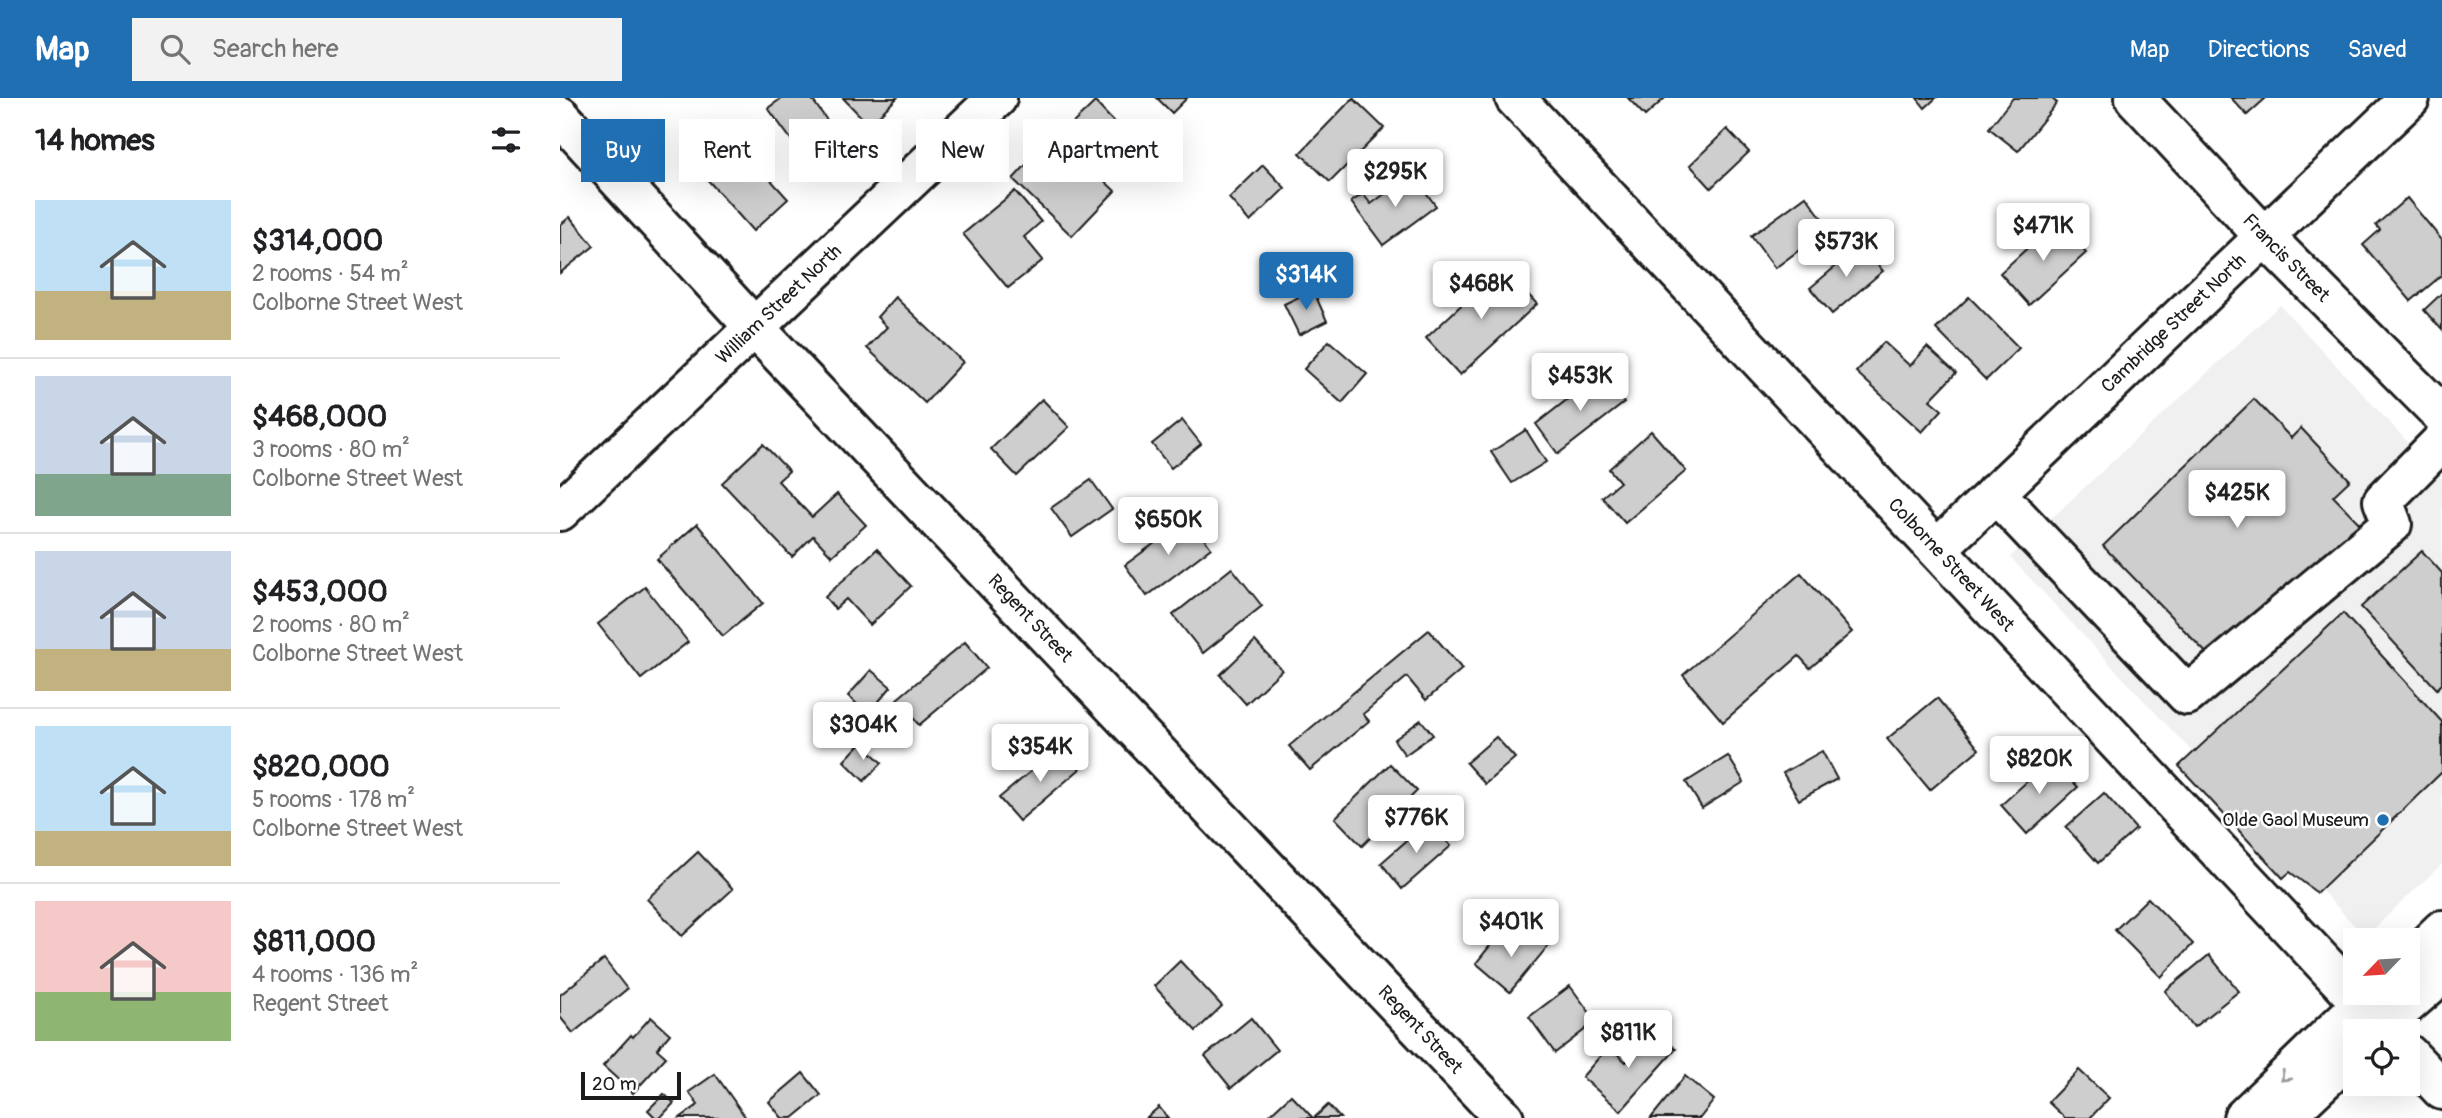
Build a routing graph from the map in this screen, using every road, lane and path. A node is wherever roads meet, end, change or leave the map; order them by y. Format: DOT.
graph roads {
  1 [pos="997,98"];
  2 [pos="1515,98"];
  3 [pos="2135,98"];
  4 [pos="2410,98"];
  5 [pos="560,117"];
  6 [pos="2264,236"];
  7 [pos="755,328"];
  8 [pos="2442,415"];
  9 [pos="2442,441"];
  10 [pos="1995,493"];
  11 [pos="560,511"];
  12 [pos="1937,549"];
  13 [pos="2442,930"];
  14 [pos="2420,951"];
  15 [pos="2442,974"];
  16 [pos="2370,1019"];
  17 [pos="2377,1019"];
  18 [pos="2343,1044"];
  19 [pos="2343,1054"];
  20 [pos="2420,1067"];
  21 [pos="2442,1090"];
  22 [pos="1504,1118"];
  23 [pos="2243,1118"];
  24 [pos="2284,1118"];
  1 -- 7 [label="street, William Street North"];
  2 -- 12 [label="street, Colborne Street West"];
  3 -- 6 [label="street, Francis Street"];
  4 -- 6 [label="street, Cambridge Street North"];
  5 -- 7 [label="street, Regent Street"];
  6 -- 8 [label="street, Francis Street"];
  6 -- 10 [label="street, Cambridge Street North"];
  7 -- 11 [label="street, William Street North"];
  7 -- 22 [label="street, Regent Street"];
  9 -- 10 [label="street"];
  10 -- 12 [label="street, Cambridge Street North"];
  12 -- 16 [label="street, Colborne Street West"];
  13 -- 14 [label="street"];
  15 -- 17 [label="street"];
  18 -- 23 [label="street, one-way"];
  19 -- 24 [label="street"];
  20 -- 21 [label="street"];
}
